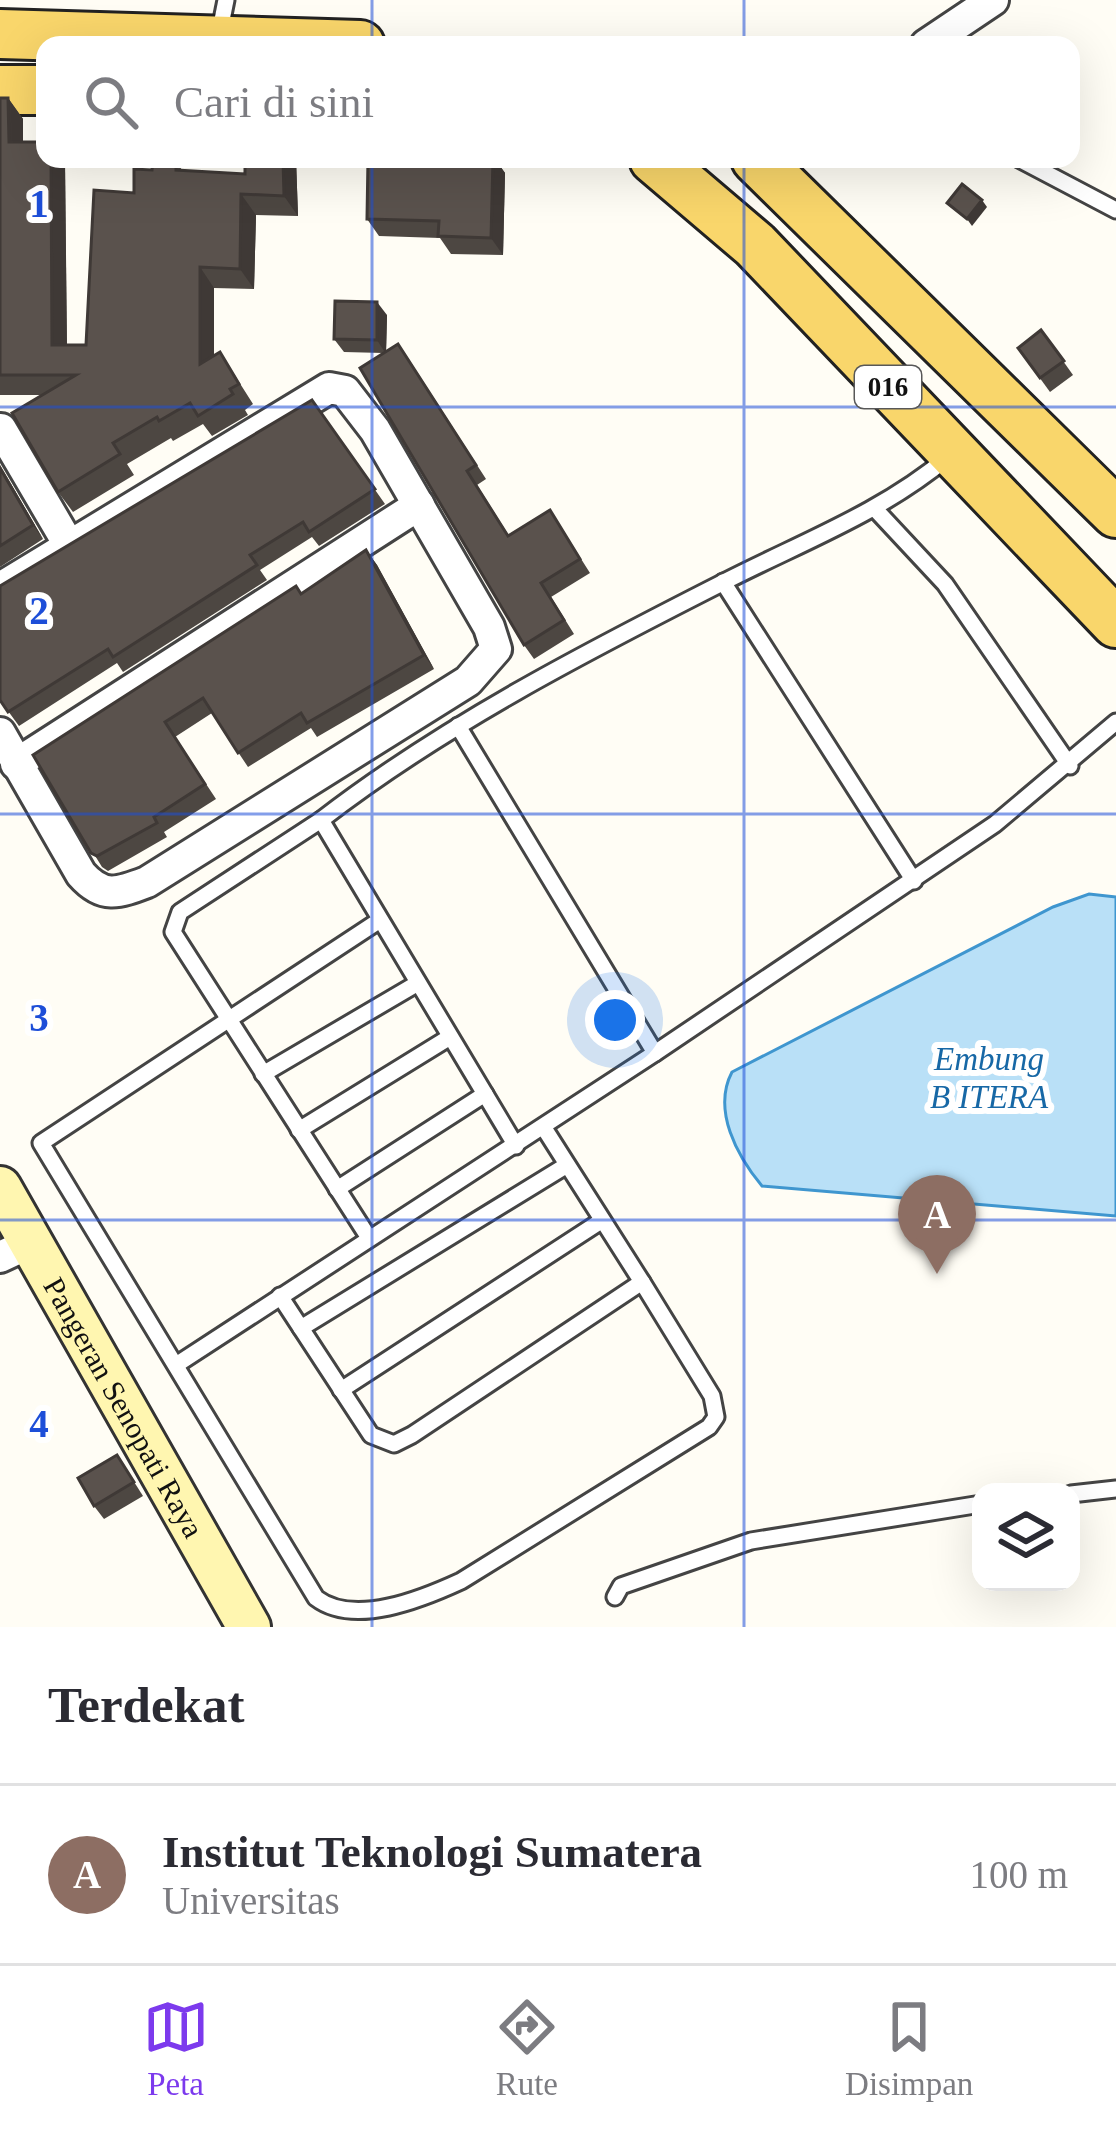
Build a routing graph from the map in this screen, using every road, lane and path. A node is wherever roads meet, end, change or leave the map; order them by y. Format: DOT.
graph roads {
  1 [pos="993,0"];
  2 [pos="2,28"];
  3 [pos="221,28"];
  4 [pos="286,36"];
  5 [pos="939,36"];
  6 [pos="0,90"];
  7 [pos="36,90"];
  8 [pos="665,168"];
  9 [pos="765,168"];
  10 [pos="1036,168"];
  11 [pos="1116,210"];
  12 [pos="1,429"];
  13 [pos="952,454"];
  14 [pos="418,505"];
  15 [pos="876,510"];
  16 [pos="1116,513"];
  17 [pos="69,545"];
  18 [pos="724,582"];
  19 [pos="0,588"];
  20 [pos="1116,623"];
  21 [pos="1116,722"];
  22 [pos="458,727"];
  23 [pos="0,733"];
  24 [pos="16,764"];
  25 [pos="1070,766"];
  26 [pos="321,820"];
  27 [pos="914,881"];
  28 [pos="380,920"];
  29 [pos="418,983"];
  30 [pos="226,1019"];
  31 [pos="450,1036"];
  32 [pos="655,1054"];
  33 [pos="262,1074"];
  34 [pos="485,1094"];
  35 [pos="544,1128"];
  36 [pos="299,1130"];
  37 [pos="516,1146"];
  38 [pos="567,1165"];
  39 [pos="0,1188"];
  40 [pos="337,1189"];
  41 [pos="601,1221"];
  42 [pos="369,1238"];
  43 [pos="16,1249"];
  44 [pos="642,1282"];
  45 [pos="280,1296"];
  46 [pos="301,1328"];
  47 [pos="176,1365"];
  48 [pos="341,1390"];
  49 [pos="1116,1489"];
  50 [pos="1080,1493"];
  51 [pos="972,1505"];
  52 [pos="616,1597"];
  53 [pos="249,1627"];
  1 -- 5 [label="street"];
  2 -- 3 [label="main road"];
  3 -- 4 [label="main road"];
  6 -- 7 [label="main road"];
  8 -- 13 [label="main road, 016"];
  9 -- 16 [label="main road, 016"];
  10 -- 11 [label="lane"];
  12 -- 17 [label="street"];
  13 -- 15 [label="lane"];
  13 -- 20 [label="main road, 016"];
  14 -- 17 [label="street"];
  14 -- 24 [label="street"];
  14 -- 24 [label="street"];
  15 -- 18 [label="lane"];
  15 -- 25 [label="lane"];
  17 -- 19 [label="street"];
  18 -- 22 [label="lane"];
  18 -- 27 [label="lane"];
  21 -- 25 [label="lane"];
  22 -- 26 [label="lane"];
  22 -- 32 [label="lane"];
  23 -- 24 [label="street"];
  25 -- 27 [label="lane"];
  26 -- 28 [label="lane"];
  26 -- 30 [label="lane"];
  27 -- 32 [label="lane"];
  28 -- 29 [label="lane"];
  28 -- 30 [label="lane"];
  29 -- 31 [label="lane"];
  29 -- 33 [label="lane"];
  30 -- 33 [label="lane"];
  30 -- 47 [label="lane"];
  31 -- 34 [label="lane"];
  31 -- 36 [label="lane"];
  32 -- 35 [label="lane"];
  33 -- 36 [label="lane"];
  34 -- 37 [label="lane"];
  34 -- 40 [label="lane"];
  35 -- 37 [label="lane"];
  35 -- 38 [label="lane"];
  36 -- 40 [label="lane"];
  37 -- 42 [label="lane"];
  38 -- 41 [label="lane"];
  38 -- 46 [label="lane"];
  39 -- 43 [label="street, Pangeran Senopati Raya"];
  40 -- 42 [label="lane"];
  41 -- 44 [label="lane"];
  41 -- 48 [label="lane"];
  42 -- 45 [label="lane"];
  43 -- 53 [label="street, Pangeran Senopati Raya"];
  44 -- 47 [label="lane"];
  44 -- 48 [label="lane"];
  45 -- 46 [label="lane"];
  45 -- 47 [label="lane"];
  46 -- 48 [label="lane"];
  49 -- 50 [label="lane"];
  51 -- 52 [label="lane"];
}
